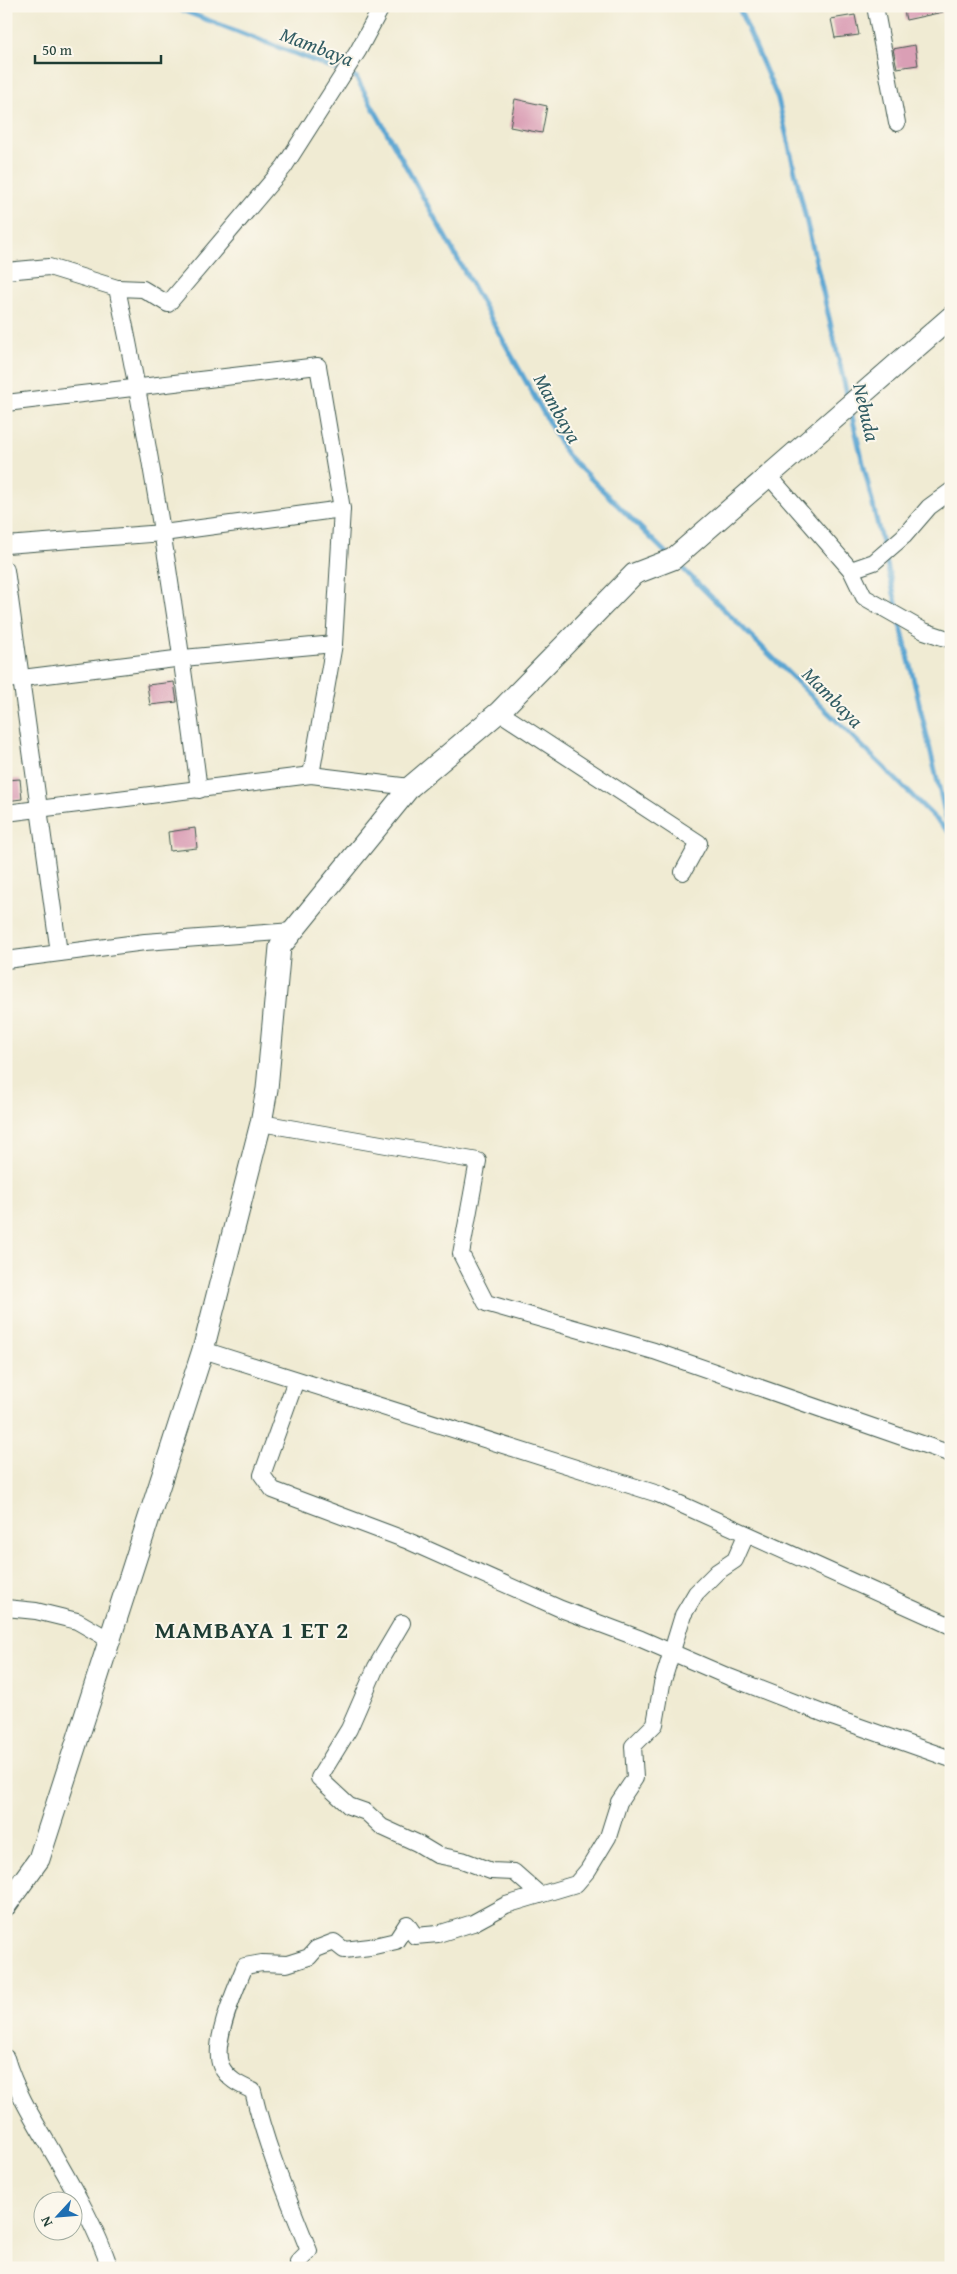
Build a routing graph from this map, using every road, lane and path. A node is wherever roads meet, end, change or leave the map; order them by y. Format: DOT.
graph roads {
  1 [pos="382,6"];
  2 [pos="875,6"];
  3 [pos="898,123"];
  4 [pos="6,271"];
  5 [pos="117,288"];
  6 [pos="951,316"];
  7 [pos="138,387"];
  8 [pos="6,403"];
  9 [pos="768,476"];
  10 [pos="951,491"];
  11 [pos="342,508"];
  12 [pos="163,533"];
  13 [pos="6,545"];
  14 [pos="6,570"];
  15 [pos="851,570"];
  16 [pos="951,640"];
  17 [pos="334,644"];
  18 [pos="183,658"];
  19 [pos="14,679"];
  20 [pos="499,712"];
  21 [pos="311,775"];
  22 [pos="410,787"];
  23 [pos="199,790"];
  24 [pos="39,809"];
  25 [pos="6,813"];
  26 [pos="683,872"];
  27 [pos="293,931"];
  28 [pos="59,953"];
  29 [pos="6,960"];
  30 [pos="261,1123"];
  31 [pos="204,1350"];
  32 [pos="296,1380"];
  33 [pos="951,1454"];
  34 [pos="746,1535"];
  35 [pos="6,1608"];
  36 [pos="402,1623"];
  37 [pos="951,1626"];
  38 [pos="110,1640"];
  39 [pos="671,1652"];
  40 [pos="951,1759"];
  41 [pos="540,1895"];
  42 [pos="6,1905"];
  43 [pos="6,2058"];
  44 [pos="110,2268"];
  45 [pos="299,2268"];
  1 -- 5 [label="street"];
  2 -- 3 [label="street"];
  4 -- 5 [label="street"];
  5 -- 7 [label="street"];
  6 -- 9 [label="street"];
  7 -- 8 [label="street"];
  7 -- 11 [label="street"];
  7 -- 12 [label="street"];
  9 -- 15 [label="street"];
  9 -- 20 [label="street"];
  10 -- 15 [label="street"];
  11 -- 12 [label="street"];
  11 -- 17 [label="street"];
  12 -- 13 [label="street"];
  12 -- 18 [label="street"];
  14 -- 19 [label="street"];
  15 -- 16 [label="street"];
  17 -- 18 [label="street"];
  17 -- 21 [label="street"];
  18 -- 19 [label="street"];
  18 -- 23 [label="street"];
  19 -- 24 [label="street"];
  20 -- 22 [label="street"];
  20 -- 26 [label="street"];
  21 -- 22 [label="street"];
  21 -- 23 [label="street"];
  22 -- 27 [label="street"];
  23 -- 24 [label="street"];
  24 -- 25 [label="street"];
  24 -- 28 [label="street"];
  27 -- 28 [label="street"];
  27 -- 30 [label="street"];
  28 -- 29 [label="street"];
  30 -- 31 [label="street"];
  30 -- 33 [label="street"];
  31 -- 32 [label="street"];
  31 -- 38 [label="street"];
  32 -- 34 [label="street"];
  32 -- 39 [label="street"];
  34 -- 37 [label="street"];
  34 -- 39 [label="street"];
  35 -- 38 [label="street"];
  36 -- 41 [label="street"];
  38 -- 42 [label="street"];
  39 -- 40 [label="street"];
  39 -- 41 [label="street"];
  41 -- 45 [label="street"];
  43 -- 44 [label="street"];
}
